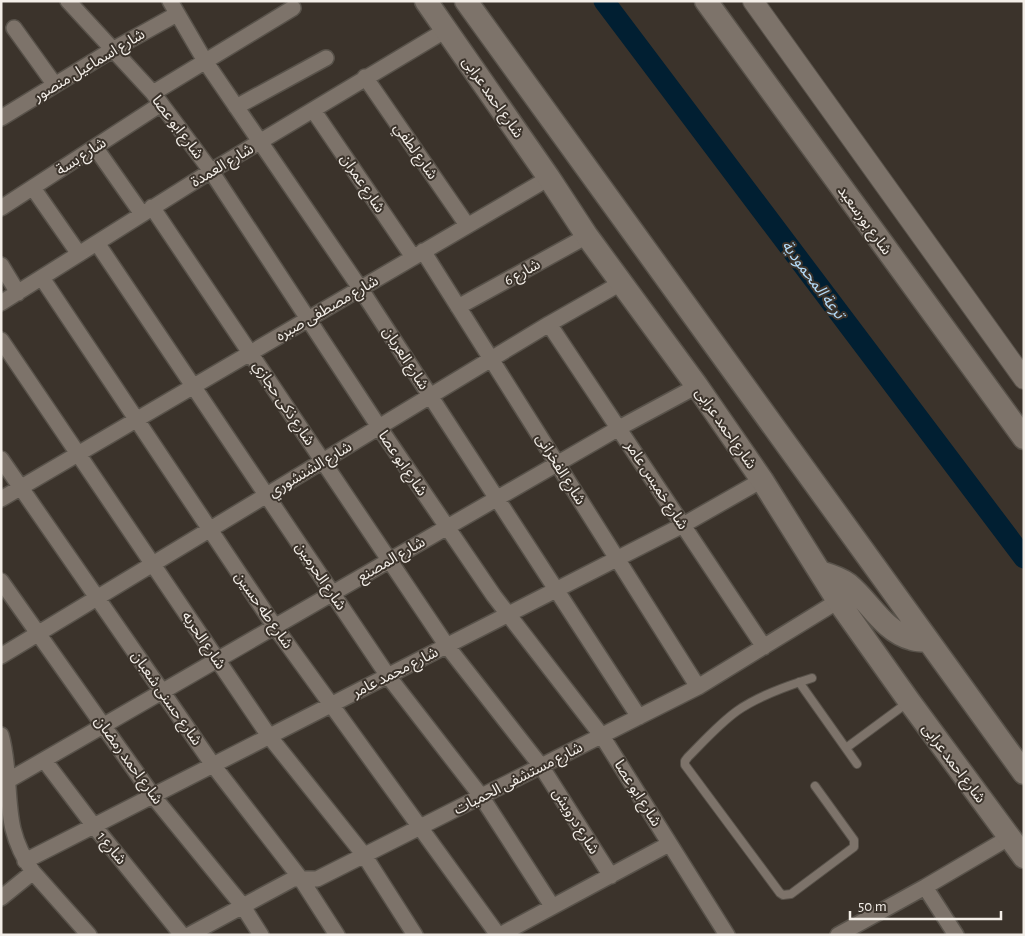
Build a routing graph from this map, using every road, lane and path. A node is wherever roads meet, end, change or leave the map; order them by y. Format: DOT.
graph roads {
  1 [pos="68,1"];
  2 [pos="426,1"];
  3 [pos="466,1"];
  4 [pos="706,1"];
  5 [pos="753,1"];
  6 [pos="174,8"];
  7 [pos="293,8"];
  8 [pos="14,28"];
  9 [pos="446,30"];
  10 [pos="112,50"];
  11 [pos="326,58"];
  12 [pos="205,61"];
  13 [pos="365,77"];
  14 [pos="54,85"];
  15 [pos="157,99"];
  16 [pos="236,106"];
  17 [pos="313,110"];
  18 [pos="1,118"];
  19 [pos="260,142"];
  20 [pos="95,147"];
  21 [pos="211,171"];
  22 [pos="549,178"];
  23 [pos="33,188"];
  24 [pos="1,208"];
  25 [pos="147,210"];
  26 [pos="467,225"];
  27 [pos="587,236"];
  28 [pos="97,243"];
  29 [pos="80,254"];
  30 [pos="418,254"];
  31 [pos="1,265"];
  32 [pos="42,278"];
  33 [pos="620,283"];
  34 [pos="360,288"];
  35 [pos="18,293"];
  36 [pos="1,303"];
  37 [pos="458,307"];
  38 [pos="308,319"];
  39 [pos="549,324"];
  40 [pos="1,340"];
  41 [pos="250,353"];
  42 [pos="491,359"];
  43 [pos="1024,379"];
  44 [pos="193,386"];
  45 [pos="697,386"];
  46 [pos="431,396"];
  47 [pos="136,420"];
  48 [pos="379,428"];
  49 [pos="620,428"];
  50 [pos="1024,438"];
  51 [pos="78,454"];
  52 [pos="1,459"];
  53 [pos="323,461"];
  54 [pos="557,464"];
  55 [pos="762,480"];
  56 [pos="20,488"];
  57 [pos="266,496"];
  58 [pos="1,499"];
  59 [pos="497,499"];
  60 [pos="683,525"];
  61 [pos="447,527"];
  62 [pos="209,530"];
  63 [pos="617,559"];
  64 [pos="390,560"];
  65 [pos="154,564"];
  66 [pos="820,572"];
  67 [pos="1,581"];
  68 [pos="557,589"];
  69 [pos="333,593"];
  70 [pos="97,598"];
  71 [pos="838,601"];
  72 [pos="507,615"];
  73 [pos="275,627"];
  74 [pos="38,634"];
  75 [pos="928,641"];
  76 [pos="447,646"];
  77 [pos="764,647"];
  78 [pos="1,656"];
  79 [pos="217,660"];
  80 [pos="388,676"];
  81 [pos="812,678"];
  82 [pos="799,682"];
  83 [pos="698,687"];
  84 [pos="162,692"];
  85 [pos="909,701"];
  86 [pos="331,705"];
  87 [pos="639,717"];
  88 [pos="104,725"];
  89 [pos="269,736"];
  90 [pos="602,736"];
  91 [pos="2,738"];
  92 [pos="846,748"];
  93 [pos="44,760"];
  94 [pos="857,764"];
  95 [pos="213,765"];
  96 [pos="541,766"];
  97 [pos="1024,773"];
  98 [pos="9,780"];
  99 [pos="815,786"];
  100 [pos="153,796"];
  101 [pos="481,796"];
  102 [pos="6,814"];
  103 [pos="94,826"];
  104 [pos="420,827"];
  105 [pos="1010,837"];
  106 [pos="669,844"];
  107 [pos="364,855"];
  108 [pos="1024,857"];
  109 [pos="29,867"];
  110 [pos="610,876"];
  111 [pos="301,879"];
  112 [pos="925,887"];
  113 [pos="1,898"];
  114 [pos="242,905"];
  115 [pos="552,906"];
  116 [pos="843,934"];
  117 [pos="89,935"];
  118 [pos="182,935"];
  119 [pos="189,935"];
  120 [pos="261,935"];
  121 [pos="337,935"];
  122 [pos="415,935"];
  123 [pos="499,935"];
  124 [pos="727,935"];
  125 [pos="956,935"];
  1 -- 10 [label="street, شارع ابو عصا"];
  2 -- 9 [label="main road, شارع احمد عرابى"];
  3 -- 75 [label="main road"];
  4 -- 50 [label="main road, شارع بورسعيد"];
  5 -- 43 [label="street"];
  6 -- 10 [label="street, شارع اسماعيل منصور"];
  6 -- 12 [label="street, شارع العريان"];
  7 -- 12 [label="street, شارع بسة"];
  8 -- 14 [label="street"];
  9 -- 13 [label="street, شارع العمدة"];
  9 -- 22 [label="main road, شارع احمد عرابى"];
  10 -- 14 [label="street, شارع اسماعيل منصور"];
  10 -- 15 [label="street, شارع ابو عصا"];
  11 -- 16 [label="street"];
  12 -- 15 [label="street, شارع بسة"];
  12 -- 16 [label="street, شارع العريان"];
  13 -- 17 [label="street, شارع العمدة"];
  13 -- 26 [label="street, شارع لطفي"];
  14 -- 18 [label="street, شارع اسماعيل منصور"];
  15 -- 20 [label="street, شارع بسة"];
  15 -- 21 [label="street, شارع ابو عصا"];
  16 -- 19 [label="street, شارع العريان"];
  17 -- 19 [label="street, شارع العمدة"];
  17 -- 30 [label="street, شارع عمران"];
  19 -- 21 [label="street, شارع العمدة"];
  19 -- 34 [label="street, شارع العريان"];
  20 -- 23 [label="street, شارع بسة"];
  20 -- 25 [label="street, شارع ذكى حجازي"];
  21 -- 25 [label="street, شارع العمدة"];
  21 -- 38 [label="street, شارع ابو عصا"];
  22 -- 26 [label="street, شارع مصطفى صبره"];
  22 -- 27 [label="main road, شارع احمد عرابى"];
  23 -- 24 [label="street, شارع بسة"];
  23 -- 29 [label="street"];
  25 -- 28 [label="street, شارع العمدة"];
  25 -- 41 [label="street, شارع ذكى حجازي"];
  26 -- 30 [label="street, شارع مصطفى صبره"];
  27 -- 33 [label="main road, شارع احمد عرابى"];
  27 -- 37 [label="street, شارع 6"];
  28 -- 29 [label="street, شارع العمدة"];
  28 -- 44 [label="street, شارع الحرمين"];
  29 -- 32 [label="street, شارع العمدة"];
  30 -- 34 [label="street, شارع مصطفى صبره"];
  30 -- 37 [label="street, شارع الفخرانى"];
  31 -- 35 [label="street"];
  32 -- 35 [label="street, شارع العمدة"];
  32 -- 47 [label="street, شارع طه حسين"];
  33 -- 39 [label="street, شارع الشنشوري"];
  33 -- 45 [label="main road, شارع احمد عرابى"];
  34 -- 38 [label="street, شارع مصطفى صبره"];
  34 -- 46 [label="street, شارع العريان"];
  35 -- 36 [label="street, شارع العمدة"];
  37 -- 42 [label="street, شارع الفخرانى"];
  38 -- 41 [label="street, شارع مصطفى صبره"];
  38 -- 48 [label="street, شارع ابو عصا"];
  39 -- 42 [label="street, شارع الشنشوري"];
  39 -- 49 [label="street, شارع خميس عامر"];
  40 -- 51 [label="street, شارع الحريه"];
  41 -- 44 [label="street, شارع مصطفى صبره"];
  41 -- 53 [label="street, شارع ذكى حجازي"];
  42 -- 46 [label="street, شارع الشنشوري"];
  42 -- 54 [label="street, شارع الفخرانى"];
  44 -- 47 [label="street, شارع مصطفى صبره"];
  44 -- 57 [label="street, شارع الحرمين"];
  45 -- 49 [label="street, شارع المصنع"];
  45 -- 55 [label="main road, شارع احمد عرابى"];
  46 -- 48 [label="street, شارع الشنشوري"];
  46 -- 59 [label="street, شارع العريان"];
  47 -- 51 [label="street, شارع مصطفى صبره"];
  47 -- 62 [label="street, شارع طه حسين"];
  48 -- 53 [label="street, شارع الشنشوري"];
  48 -- 61 [label="street, شارع ابو عصا"];
  49 -- 54 [label="street, شارع المصنع"];
  49 -- 60 [label="street, شارع خميس عامر"];
  51 -- 56 [label="street, شارع مصطفى صبره"];
  51 -- 65 [label="street, شارع الحريه"];
  52 -- 56 [label="street, شارع حسنى شعبان"];
  53 -- 57 [label="street, شارع الشنشوري"];
  53 -- 64 [label="street, شارع ذكى حجازي"];
  54 -- 59 [label="street, شارع المصنع"];
  54 -- 63 [label="street, شارع الفخرانى"];
  55 -- 60 [label="street, شارع محمد عامر"];
  55 -- 66 [label="main road, شارع احمد عرابى"];
  56 -- 58 [label="street, شارع مصطفى صبره"];
  56 -- 70 [label="street, شارع حسنى شعبان"];
  57 -- 62 [label="street, شارع الشنشوري"];
  57 -- 69 [label="street, شارع الحرمين"];
  59 -- 61 [label="street, شارع المصنع"];
  59 -- 68 [label="street, شارع العريان"];
  60 -- 63 [label="street, شارع محمد عامر"];
  60 -- 77 [label="street, شارع خميس عامر"];
  61 -- 64 [label="street, شارع المصنع"];
  61 -- 72 [label="street, شارع ابو عصا"];
  62 -- 65 [label="street, شارع الشنشوري"];
  62 -- 73 [label="street, شارع طه حسين"];
  63 -- 68 [label="street, شارع محمد عامر"];
  63 -- 83 [label="street, شارع الفخرانى"];
  64 -- 69 [label="street, شارع المصنع"];
  64 -- 76 [label="street, شارع ذكى حجازي"];
  65 -- 70 [label="street, شارع الشنشوري"];
  65 -- 79 [label="street, شارع الحريه"];
  66 -- 71 [label="main road, شارع احمد عرابى"];
  66 -- 75 [label="main road"];
  67 -- 74 [label="street, شارع احمد رمضان"];
  68 -- 72 [label="street, شارع محمد عامر"];
  68 -- 87 [label="street, شارع العريان"];
  69 -- 73 [label="street, شارع المصنع"];
  69 -- 80 [label="street, شارع الحرمين"];
  70 -- 74 [label="street, شارع الشنشوري"];
  70 -- 84 [label="street, شارع حسنى شعبان"];
  71 -- 77 [label="street, شارع مستشفى الحميات"];
  71 -- 85 [label="main road, شارع احمد عرابى"];
  72 -- 76 [label="street, شارع محمد عامر"];
  72 -- 90 [label="street, شارع ابو عصا"];
  73 -- 79 [label="street, شارع المصنع"];
  73 -- 86 [label="street, شارع طه حسين"];
  74 -- 78 [label="street, شارع الشنشوري"];
  74 -- 88 [label="street, شارع احمد رمضان"];
  75 -- 97 [label="main road"];
  76 -- 80 [label="street, شارع محمد عامر"];
  76 -- 96 [label="street, شارع ذكى حجازي"];
  77 -- 83 [label="street, شارع مستشفى الحميات"];
  79 -- 84 [label="street, شارع المصنع"];
  79 -- 89 [label="street, شارع الحريه"];
  80 -- 86 [label="street, شارع محمد عامر"];
  80 -- 101 [label="street, شارع الحرمين"];
  81 -- 82 [label="lane"];
  82 -- 92 [label="lane"];
  82 -- 99 [label="lane"];
  83 -- 87 [label="street, شارع مستشفى الحميات"];
  84 -- 88 [label="street, شارع المصنع"];
  84 -- 95 [label="street, شارع حسنى شعبان"];
  85 -- 92 [label="lane"];
  85 -- 105 [label="main road, شارع احمد عرابى"];
  86 -- 89 [label="street, شارع محمد عامر"];
  86 -- 104 [label="street, شارع طه حسين"];
  87 -- 90 [label="street, شارع مستشفى الحميات"];
  88 -- 93 [label="street, شارع المصنع"];
  88 -- 100 [label="street, شارع احمد رمضان"];
  89 -- 95 [label="street, شارع محمد عامر"];
  89 -- 107 [label="street, شارع الحريه"];
  90 -- 96 [label="street, شارع مستشفى الحميات"];
  90 -- 106 [label="street, شارع ابو عصا"];
  91 -- 98 [label="street"];
  92 -- 94 [label="lane"];
  93 -- 98 [label="street, شارع المصنع"];
  93 -- 103 [label="street, شارع 1"];
  95 -- 100 [label="street, شارع محمد عامر"];
  95 -- 111 [label="street, شارع حسنى شعبان"];
  96 -- 101 [label="street, شارع مستشفى الحميات"];
  96 -- 110 [label="street, شارع درويش"];
  98 -- 102 [label="street"];
  100 -- 103 [label="street, شارع محمد عامر"];
  100 -- 114 [label="street, شارع احمد رمضان"];
  101 -- 104 [label="street, شارع مستشفى الحميات"];
  101 -- 115 [label="street, شارع الحرمين"];
  102 -- 109 [label="street"];
  103 -- 109 [label="street, شارع محمد عامر"];
  103 -- 118 [label="street, شارع 1"];
  104 -- 107 [label="street, شارع مستشفى الحميات"];
  104 -- 123 [label="street, شارع طه حسين"];
  105 -- 108 [label="main road, شارع احمد عرابى"];
  105 -- 112 [label="street"];
  106 -- 110 [label="street"];
  106 -- 124 [label="street, شارع ابو عصا"];
  107 -- 111 [label="street, شارع مستشفى الحميات"];
  107 -- 122 [label="street, شارع الحريه"];
  109 -- 113 [label="street, شارع محمد عامر"];
  109 -- 117 [label="street"];
  110 -- 115 [label="street"];
  111 -- 114 [label="street, شارع مستشفى الحميات"];
  111 -- 121 [label="street, شارع حسنى شعبان"];
  112 -- 116 [label="street"];
  112 -- 125 [label="street"];
  114 -- 119 [label="street, شارع مستشفى الحميات"];
  114 -- 120 [label="street, شارع احمد رمضان"];
  115 -- 123 [label="street"];
}
